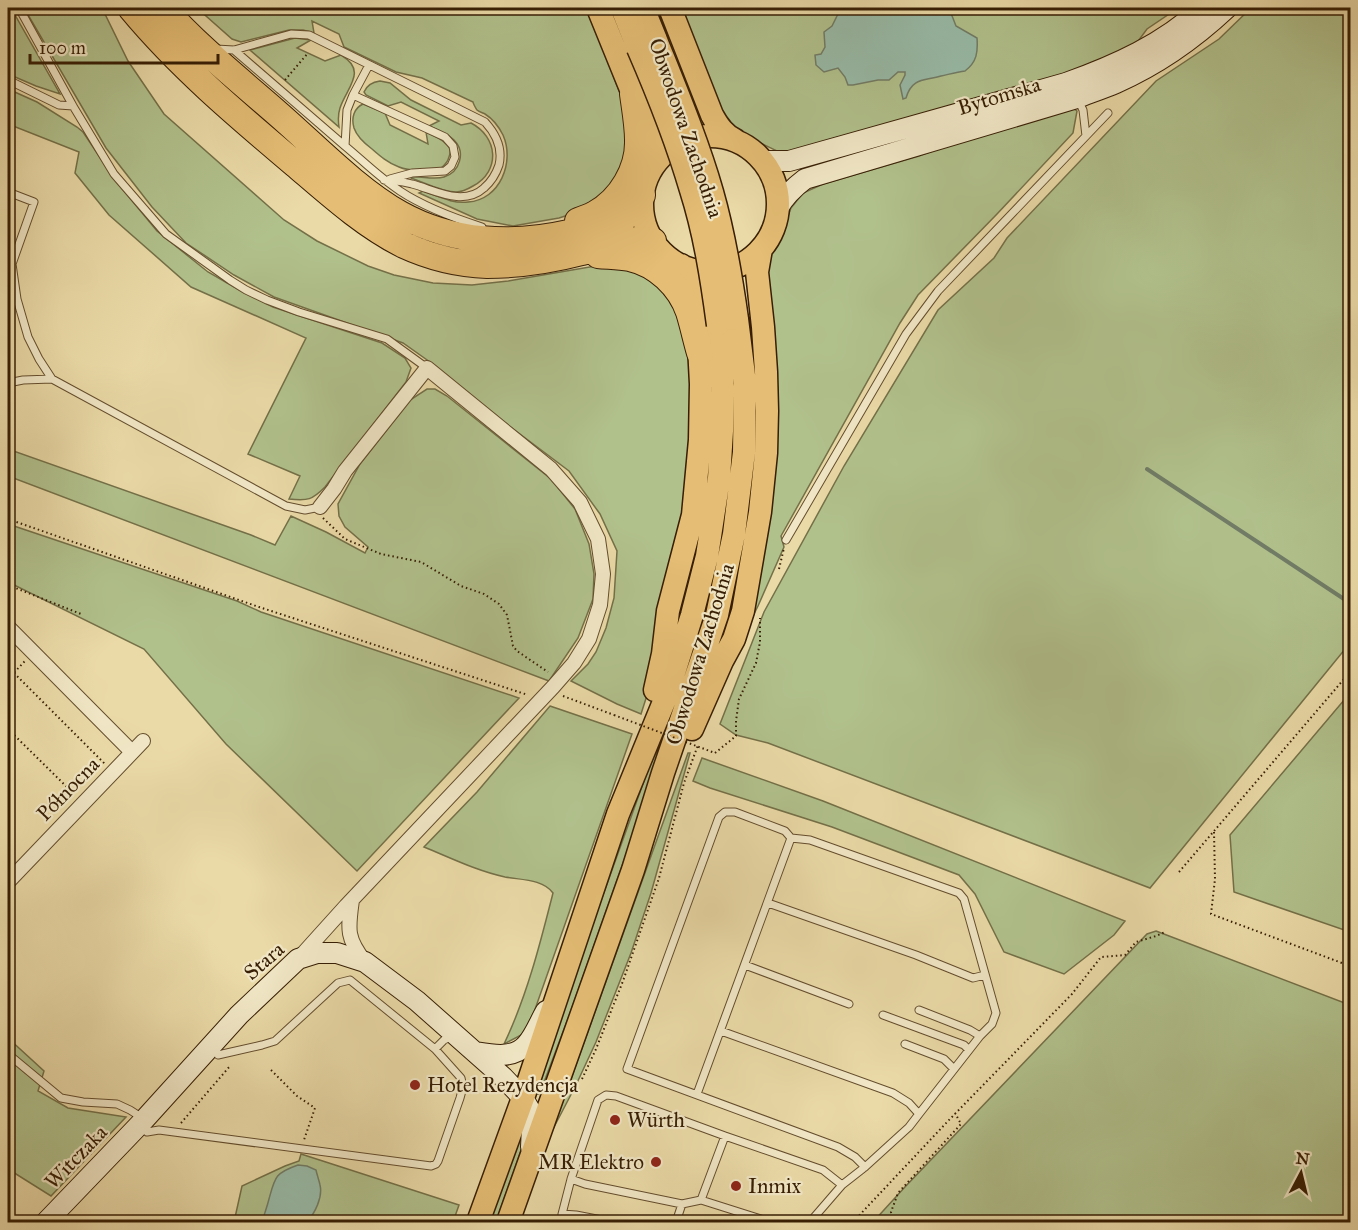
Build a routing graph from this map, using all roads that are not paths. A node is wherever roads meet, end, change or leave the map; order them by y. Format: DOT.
graph roads {
  1 [pos="19,8"];
  2 [pos="131,8"];
  3 [pos="163,8"];
  4 [pos="598,8"];
  5 [pos="622,8"];
  6 [pos="643,8"];
  7 [pos="670,8"];
  8 [pos="1202,8"];
  9 [pos="1227,8"];
  10 [pos="647,44"];
  11 [pos="201,45"];
  12 [pos="234,50"];
  13 [pos="369,65"];
  14 [pos="8,80"];
  15 [pos="633,94"];
  16 [pos="353,95"];
  17 [pos="1077,98"];
  18 [pos="73,106"];
  19 [pos="1108,113"];
  20 [pos="1086,136"];
  21 [pos="736,141"];
  22 [pos="345,146"];
  23 [pos="657,161"];
  24 [pos="762,161"];
  25 [pos="384,180"];
  26 [pos="8,192"];
  27 [pos="642,195"];
  28 [pos="778,208"];
  29 [pos="501,234"];
  30 [pos="471,238"];
  31 [pos="653,241"];
  32 [pos="760,249"];
  33 [pos="579,253"];
  34 [pos="681,266"];
  35 [pos="11,280"];
  36 [pos="728,322"];
  37 [pos="700,353"];
  38 [pos="427,368"];
  39 [pos="52,380"];
  40 [pos="8,384"];
  41 [pos="321,507"];
  42 [pos="786,540"];
  43 [pos="8,627"];
  44 [pos="143,741"];
  45 [pos="132,752"];
  46 [pos="641,756"];
  47 [pos="791,838"];
  48 [pos="633,870"];
  49 [pos="8,881"];
  50 [pos="352,900"];
  51 [pos="768,903"];
  52 [pos="298,959"];
  53 [pos="365,962"];
  54 [pos="745,965"];
  55 [pos="985,975"];
  56 [pos="561,987"];
  57 [pos="849,1005"];
  58 [pos="919,1010"];
  59 [pos="883,1015"];
  60 [pos="721,1030"];
  61 [pos="980,1036"];
  62 [pos="459,1038"];
  63 [pos="905,1044"];
  64 [pos="435,1049"];
  65 [pos="969,1050"];
  66 [pos="214,1051"];
  67 [pos="476,1052"];
  68 [pos="8,1054"];
  69 [pos="954,1069"];
  70 [pos="698,1094"];
  71 [pos="524,1098"];
  72 [pos="919,1114"];
  73 [pos="144,1125"];
  74 [pos="725,1136"];
  75 [pos="866,1167"];
  76 [pos="571,1179"];
  77 [pos="521,1185"];
  78 [pos="842,1185"];
  79 [pos="700,1200"];
  80 [pos="682,1204"];
  81 [pos="562,1214"];
  82 [pos="46,1222"];
  83 [pos="478,1222"];
  84 [pos="508,1222"];
  85 [pos="561,1222"];
  86 [pos="612,1222"];
  87 [pos="676,1222"];
  88 [pos="764,1222"];
  89 [pos="810,1222"];
  1 -- 18 [label="lane"];
  2 -- 33 [label="highway"];
  3 -- 11 [label="highway"];
  4 -- 15 [label="main road"];
  5 -- 10 [label="main road, Obwodowa Zachodnia"];
  6 -- 10 [label="main road, Obwodowa Zachodnia"];
  7 -- 21 [label="main road"];
  8 -- 24 [label="street, Bytomska"];
  9 -- 17 [label="street, Bytomska"];
  10 -- 36 [label="main road, Obwodowa Zachodnia, bridge"];
  11 -- 12 [label="lane"];
  11 -- 30 [label="highway"];
  12 -- 13 [label="lane"];
  12 -- 22 [label="lane"];
  13 -- 16 [label="lane"];
  13 -- 25 [label="lane"];
  14 -- 18 [label="lane"];
  15 -- 23 [label="main road"];
  15 -- 29 [label="highway"];
  16 -- 22 [label="lane"];
  16 -- 25 [label="lane"];
  17 -- 20 [label="lane"];
  17 -- 28 [label="street, Bytomska"];
  18 -- 38 [label="lane"];
  19 -- 20 [label="lane"];
  20 -- 42 [label="lane"];
  21 -- 23 [label="main road"];
  21 -- 24 [label="main road"];
  22 -- 25 [label="lane"];
  23 -- 27 [label="main road"];
  24 -- 28 [label="main road"];
  25 -- 29 [label="lane"];
  26 -- 35 [label="lane"];
  27 -- 30 [label="highway"];
  27 -- 31 [label="main road"];
  28 -- 32 [label="main road"];
  29 -- 30 [label="highway"];
  31 -- 33 [label="highway"];
  31 -- 34 [label="main road"];
  32 -- 34 [label="main road"];
  32 -- 48 [label="main road"];
  33 -- 37 [label="highway"];
  34 -- 37 [label="main road"];
  35 -- 39 [label="lane"];
  36 -- 46 [label="main road, Obwodowa Zachodnia"];
  36 -- 48 [label="main road, Obwodowa Zachodnia"];
  37 -- 46 [label="main road"];
  38 -- 41 [label="street"];
  38 -- 50 [label="street"];
  39 -- 40 [label="lane"];
  39 -- 41 [label="lane"];
  43 -- 45 [label="street"];
  44 -- 45 [label="street, Północna"];
  45 -- 49 [label="street, Północna"];
  46 -- 56 [label="main road, Obwodowa Zachodnia"];
  47 -- 51 [label="lane"];
  47 -- 55 [label="lane"];
  47 -- 70 [label="lane"];
  48 -- 77 [label="main road, Obwodowa Zachodnia"];
  50 -- 52 [label="street"];
  50 -- 53 [label="street"];
  51 -- 54 [label="lane"];
  51 -- 55 [label="lane"];
  52 -- 53 [label="street, Stara"];
  52 -- 66 [label="street, Stara"];
  53 -- 62 [label="street, Stara"];
  54 -- 57 [label="lane"];
  54 -- 60 [label="lane"];
  55 -- 61 [label="lane"];
  56 -- 67 [label="street"];
  56 -- 71 [label="main road, Obwodowa Zachodnia"];
  58 -- 61 [label="lane"];
  59 -- 65 [label="lane"];
  60 -- 70 [label="lane"];
  60 -- 72 [label="lane"];
  61 -- 65 [label="lane"];
  62 -- 64 [label="lane"];
  62 -- 67 [label="street, Stara"];
  63 -- 69 [label="lane"];
  64 -- 66 [label="lane"];
  64 -- 73 [label="lane"];
  65 -- 69 [label="lane"];
  66 -- 73 [label="street, Stara"];
  67 -- 71 [label="street, Stara"];
  68 -- 73 [label="lane"];
  69 -- 72 [label="lane"];
  70 -- 75 [label="lane"];
  71 -- 77 [label="street"];
  71 -- 83 [label="main road, Obwodowa Zachodnia"];
  72 -- 75 [label="lane"];
  73 -- 82 [label="street, Witczaka"];
  74 -- 76 [label="lane"];
  74 -- 78 [label="lane"];
  74 -- 79 [label="lane"];
  75 -- 78 [label="lane"];
  76 -- 80 [label="lane"];
  76 -- 81 [label="lane"];
  77 -- 84 [label="main road, Obwodowa Zachodnia"];
  78 -- 89 [label="lane"];
  79 -- 80 [label="lane"];
  79 -- 88 [label="lane"];
  80 -- 87 [label="lane"];
  81 -- 85 [label="lane"];
  81 -- 86 [label="lane"];
}
